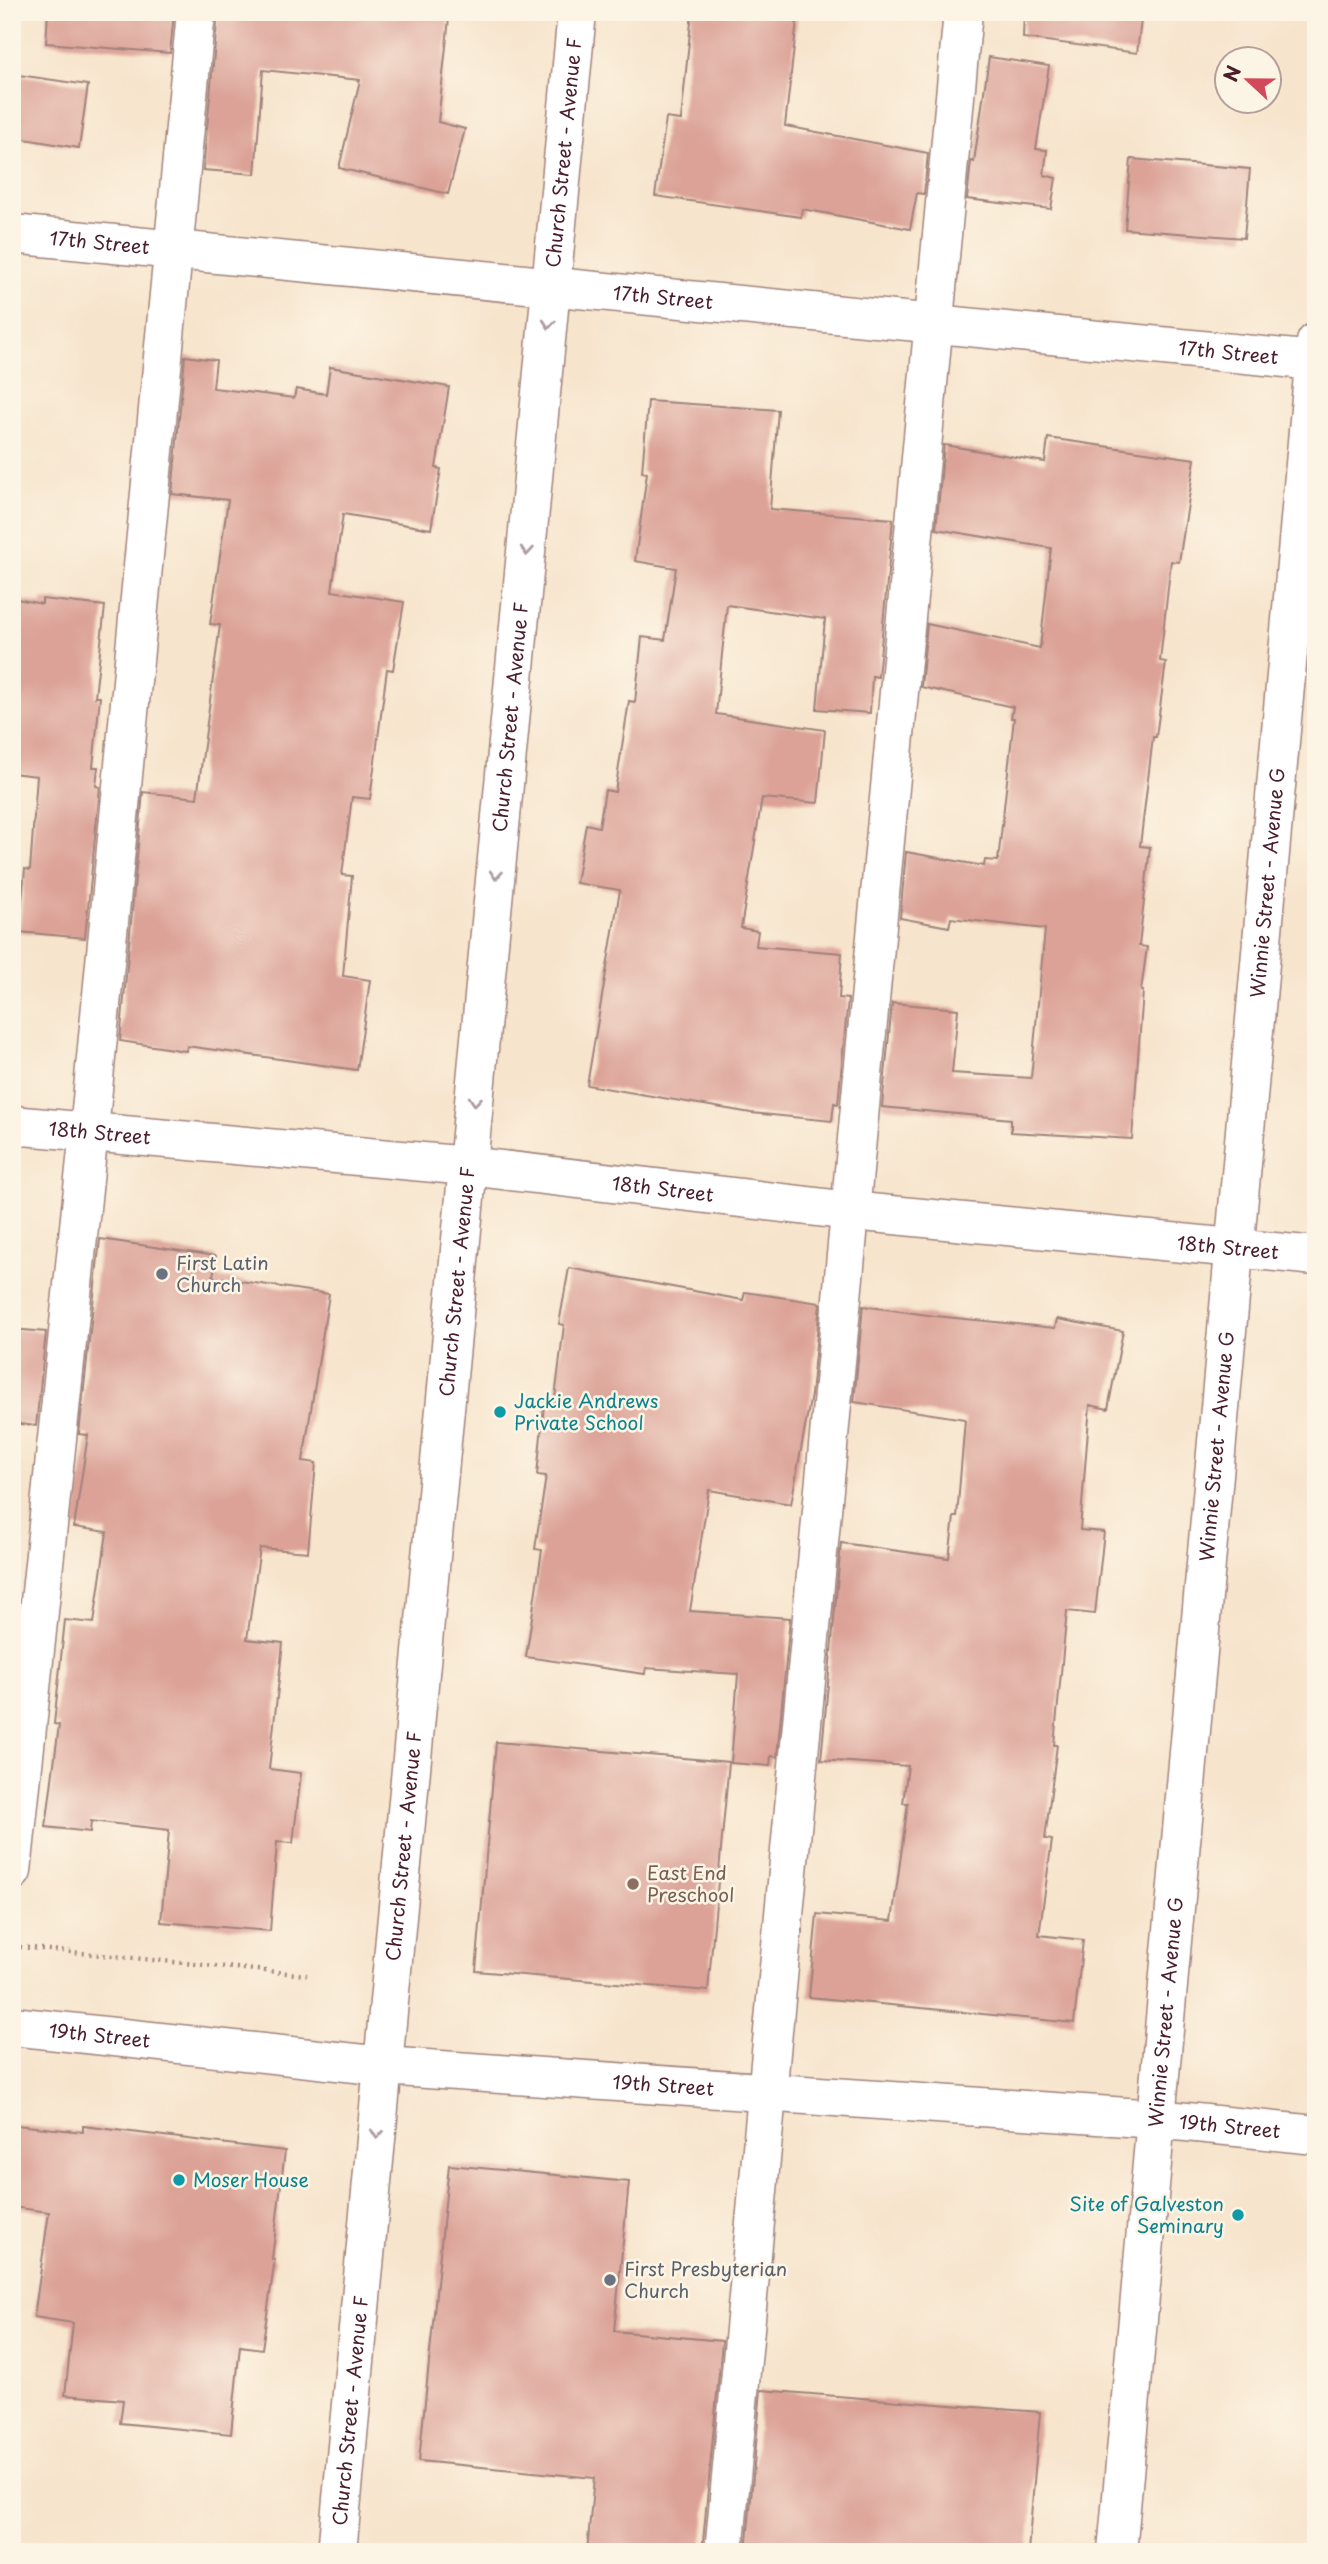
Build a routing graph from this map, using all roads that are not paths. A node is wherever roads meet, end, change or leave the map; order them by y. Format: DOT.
graph roads {
  1 [pos="196,12"];
  2 [pos="577,12"];
  3 [pos="963,12"];
  4 [pos="12,234"];
  5 [pos="173,250"];
  6 [pos="552,286"];
  7 [pos="934,323"];
  8 [pos="1315,355"];
  9 [pos="12,1125"];
  10 [pos="89,1131"];
  11 [pos="468,1166"];
  12 [pos="850,1211"];
  13 [pos="1234,1248"];
  14 [pos="1316,1256"];
  15 [pos="12,1871"];
  16 [pos="12,2026"];
  17 [pos="383,2066"];
  18 [pos="767,2093"];
  19 [pos="1156,2119"];
  20 [pos="1316,2135"];
  21 [pos="337,2552"];
  22 [pos="724,2552"];
  23 [pos="1117,2552"];
  1 -- 5 [label="street"];
  2 -- 6 [label="street, Church Street - Avenue F"];
  3 -- 7 [label="street"];
  4 -- 5 [label="street, 17th Street"];
  5 -- 6 [label="street, 17th Street"];
  5 -- 10 [label="street"];
  6 -- 7 [label="street, 17th Street"];
  6 -- 11 [label="street, Church Street - Avenue F, one-way"];
  7 -- 8 [label="street, 17th Street"];
  7 -- 12 [label="street"];
  8 -- 13 [label="street, Winnie Street - Avenue G"];
  9 -- 10 [label="street, 18th Street"];
  10 -- 11 [label="street, 18th Street"];
  10 -- 15 [label="street"];
  11 -- 12 [label="street, 18th Street"];
  11 -- 17 [label="street, Church Street - Avenue F"];
  12 -- 13 [label="street, 18th Street"];
  12 -- 18 [label="street"];
  13 -- 14 [label="street, 18th Street"];
  13 -- 19 [label="street, Winnie Street - Avenue G"];
  16 -- 17 [label="street, 19th Street"];
  17 -- 18 [label="street, 19th Street"];
  17 -- 21 [label="street, Church Street - Avenue F, one-way"];
  18 -- 19 [label="street, 19th Street"];
  18 -- 22 [label="street"];
  19 -- 20 [label="street, 19th Street"];
  19 -- 23 [label="street, Winnie Street - Avenue G"];
}
